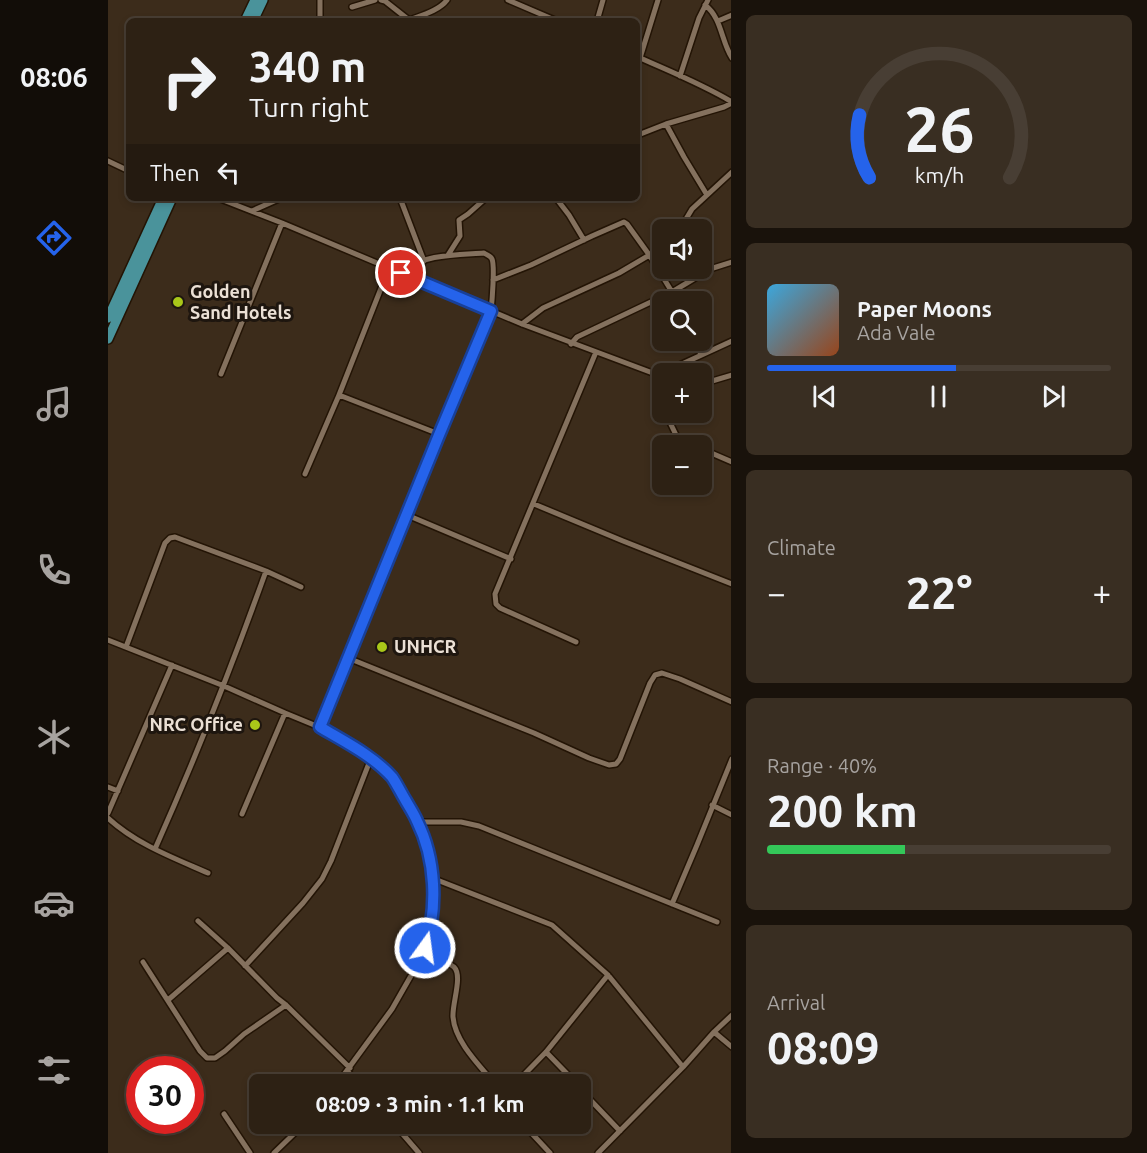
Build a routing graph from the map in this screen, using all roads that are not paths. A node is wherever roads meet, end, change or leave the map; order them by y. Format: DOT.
graph roads {
  1 [pos="255,0"];
  2 [pos="263,0"];
  3 [pos="320,0"];
  4 [pos="375,0"];
  5 [pos="381,0"];
  6 [pos="447,0"];
  7 [pos="603,0"];
  8 [pos="658,0"];
  9 [pos="511,1"];
  10 [pos="707,3"];
  11 [pos="352,7"];
  12 [pos="731,15"];
  13 [pos="246,18"];
  14 [pos="255,18"];
  15 [pos="320,18"];
  16 [pos="405,18"];
  17 [pos="414,18"];
  18 [pos="550,18"];
  19 [pos="598,18"];
  20 [pos="718,21"];
  21 [pos="729,49"];
  22 [pos="640,54"];
  23 [pos="640,57"];
  24 [pos="680,76"];
  25 [pos="731,101"];
  26 [pos="666,124"];
  27 [pos="640,134"];
  28 [pos="108,161"];
  29 [pos="126,170"];
  30 [pos="731,173"];
  31 [pos="707,195"];
  32 [pos="162,201"];
  33 [pos="170,201"];
  34 [pos="226,201"];
  35 [pos="274,201"];
  36 [pos="401,201"];
  37 [pos="483,201"];
  38 [pos="558,201"];
  39 [pos="251,211"];
  40 [pos="686,219"];
  41 [pos="282,223"];
  42 [pos="584,240"];
  43 [pos="448,255"];
  44 [pos="650,256"];
  45 [pos="424,261"];
  46 [pos="731,262"];
  47 [pos="389,268"];
  48 [pos="401,273"];
  49 [pos="493,280"];
  50 [pos="671,291"];
  51 [pos="674,291"];
  52 [pos="652,301"];
  53 [pos="491,311"];
  54 [pos="110,321"];
  55 [pos="522,324"];
  56 [pos="108,339"];
  57 [pos="731,341"];
  58 [pos="571,344"];
  59 [pos="699,351"];
  60 [pos="596,352"];
  61 [pos="701,354"];
  62 [pos="683,363"];
  63 [pos="652,373"];
  64 [pos="220,374"];
  65 [pos="731,375"];
  66 [pos="712,381"];
  67 [pos="339,395"];
  68 [pos="439,435"];
  69 [pos="712,453"];
  70 [pos="731,462"];
  71 [pos="304,474"];
  72 [pos="534,504"];
  73 [pos="407,515"];
  74 [pos="511,560"];
  75 [pos="266,572"];
  76 [pos="731,584"];
  77 [pos="301,587"];
  78 [pos="108,640"];
  79 [pos="576,642"];
  80 [pos="126,647"];
  81 [pos="348,658"];
  82 [pos="172,665"];
  83 [pos="224,686"];
  84 [pos="731,702"];
  85 [pos="285,713"];
  86 [pos="320,727"];
  87 [pos="370,758"];
  88 [pos="731,761"];
  89 [pos="108,787"];
  90 [pos="118,791"];
  91 [pos="712,805"];
  92 [pos="108,813"];
  93 [pos="242,814"];
  94 [pos="731,814"];
  95 [pos="108,818"];
  96 [pos="418,822"];
  97 [pos="155,849"];
  98 [pos="208,873"];
  99 [pos="432,878"];
  100 [pos="672,904"];
  101 [pos="198,921"];
  102 [pos="717,922"];
  103 [pos="228,948"];
  104 [pos="425,948"];
  105 [pos="142,962"];
  106 [pos="245,966"];
  107 [pos="608,975"];
  108 [pos="168,1000"];
  109 [pos="286,1005"];
  110 [pos="731,1016"];
  111 [pos="714,1032"];
  112 [pos="731,1046"];
  113 [pos="546,1052"];
  114 [pos="683,1067"];
  115 [pos="349,1070"];
  116 [pos="346,1074"];
  117 [pos="352,1074"];
  118 [pos="486,1074"];
  119 [pos="525,1074"];
  120 [pos="567,1074"];
  121 [pos="591,1101"];
  122 [pos="224,1114"];
  123 [pos="620,1131"];
  124 [pos="294,1134"];
  125 [pos="403,1134"];
  126 [pos="532,1134"];
  127 [pos="280,1148"];
  128 [pos="250,1153"];
  129 [pos="274,1153"];
  130 [pos="285,1153"];
  131 [pos="419,1153"];
  132 [pos="550,1153"];
  133 [pos="598,1153"];
  1 -- 13 [label="main road"];
  2 -- 14 [label="main road"];
  3 -- 15 [label="street"];
  4 -- 11 [label="street"];
  5 -- 16 [label="street"];
  6 -- 17 [label="street"];
  7 -- 19 [label="street"];
  8 -- 22 [label="street"];
  9 -- 18 [label="street"];
  10 -- 20 [label="street"];
  10 -- 24 [label="street"];
  12 -- 20 [label="street"];
  20 -- 21 [label="street"];
  23 -- 24 [label="street"];
  24 -- 25 [label="street"];
  25 -- 26 [label="street"];
  26 -- 27 [label="street"];
  26 -- 31 [label="street"];
  28 -- 29 [label="street"];
  30 -- 31 [label="street"];
  31 -- 40 [label="street"];
  32 -- 54 [label="main road"];
  33 -- 54 [label="main road"];
  34 -- 39 [label="street"];
  35 -- 39 [label="street"];
  36 -- 45 [label="street"];
  37 -- 43 [label="street"];
  38 -- 42 [label="street"];
  39 -- 41 [label="street"];
  41 -- 47 [label="street"];
  41 -- 64 [label="street"];
  42 -- 44 [label="street"];
  42 -- 49 [label="street"];
  43 -- 45 [label="street"];
  43 -- 49 [label="street"];
  44 -- 50 [label="street"];
  44 -- 55 [label="street"];
  45 -- 48 [label="street"];
  46 -- 51 [label="street"];
  47 -- 48 [label="street"];
  47 -- 67 [label="street"];
  48 -- 53 [label="street"];
  49 -- 53 [label="street"];
  52 -- 58 [label="street"];
  53 -- 55 [label="street"];
  53 -- 68 [label="street"];
  54 -- 56 [label="main road"];
  55 -- 58 [label="street"];
  57 -- 61 [label="street"];
  58 -- 60 [label="street"];
  59 -- 61 [label="street"];
  60 -- 63 [label="street"];
  60 -- 72 [label="street"];
  61 -- 62 [label="street"];
  65 -- 66 [label="street"];
  67 -- 68 [label="street"];
  67 -- 71 [label="street"];
  68 -- 73 [label="street"];
  69 -- 70 [label="street"];
  72 -- 74 [label="street"];
  72 -- 76 [label="street"];
  73 -- 74 [label="street"];
  73 -- 81 [label="street"];
  74 -- 79 [label="street"];
  75 -- 77 [label="street"];
  75 -- 80 [label="street"];
  75 -- 83 [label="street"];
  78 -- 80 [label="street"];
  80 -- 82 [label="street"];
  81 -- 84 [label="street"];
  81 -- 86 [label="street"];
  82 -- 83 [label="street"];
  82 -- 90 [label="street"];
  83 -- 85 [label="street"];
  83 -- 97 [label="street"];
  85 -- 86 [label="street"];
  85 -- 93 [label="street"];
  86 -- 87 [label="street"];
  87 -- 96 [label="street"];
  87 -- 106 [label="street"];
  88 -- 91 [label="street"];
  89 -- 90 [label="street"];
  90 -- 92 [label="street"];
  91 -- 94 [label="street"];
  91 -- 100 [label="street"];
  95 -- 97 [label="street"];
  96 -- 99 [label="street"];
  96 -- 100 [label="street"];
  97 -- 98 [label="street"];
  99 -- 104 [label="street"];
  99 -- 107 [label="street"];
  100 -- 102 [label="street"];
  101 -- 103 [label="street"];
  103 -- 106 [label="street"];
  103 -- 108 [label="street"];
  104 -- 115 [label="street"];
  104 -- 118 [label="street"];
  105 -- 108 [label="street"];
  106 -- 109 [label="street"];
  107 -- 113 [label="street"];
  107 -- 114 [label="street"];
  108 -- 109 [label="street"];
  109 -- 115 [label="street"];
  110 -- 111 [label="street"];
  111 -- 112 [label="street"];
  111 -- 114 [label="street"];
  113 -- 119 [label="street"];
  113 -- 120 [label="street"];
  114 -- 123 [label="street"];
  115 -- 116 [label="street"];
  115 -- 117 [label="street"];
  121 -- 123 [label="street"];
  122 -- 128 [label="street"];
  123 -- 133 [label="street"];
  124 -- 127 [label="street"];
  125 -- 131 [label="street"];
  126 -- 132 [label="street"];
  127 -- 129 [label="street"];
  127 -- 130 [label="street"];
}
